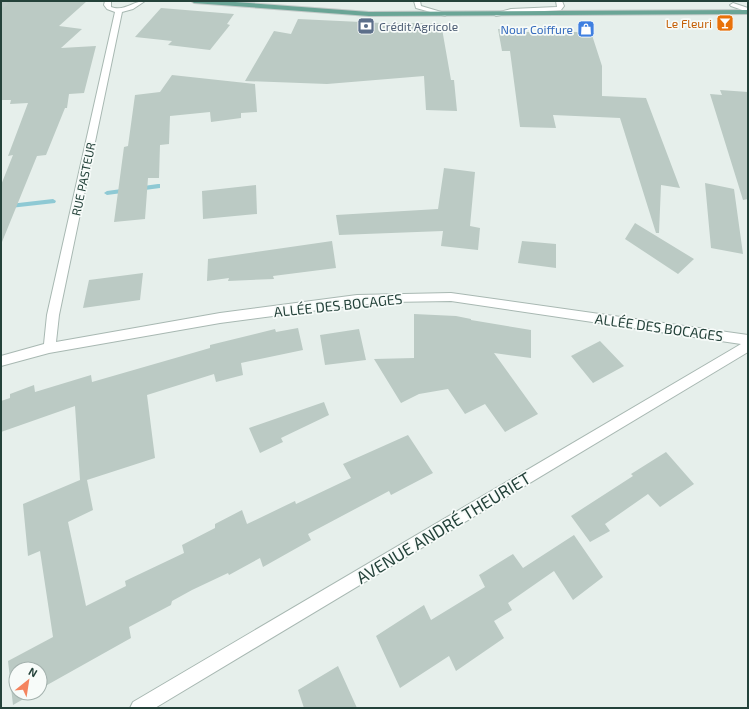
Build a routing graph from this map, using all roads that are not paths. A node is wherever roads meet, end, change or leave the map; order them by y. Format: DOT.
graph roads {
  1 [pos="108,1"];
  2 [pos="142,1"];
  3 [pos="194,1"];
  4 [pos="275,1"];
  5 [pos="418,4"];
  6 [pos="560,4"];
  7 [pos="748,4"];
  8 [pos="733,5"];
  9 [pos="119,11"];
  10 [pos="748,11"];
  11 [pos="445,14"];
  12 [pos="496,14"];
  13 [pos="748,340"];
  14 [pos="748,346"];
  15 [pos="49,348"];
  16 [pos="1,361"];
  17 [pos="138,708"];
  1 -- 9 [label="street"];
  2 -- 9 [label="street"];
  3 -- 11 [label="main road"];
  4 -- 5 [label="main road"];
  5 -- 6 [label="main road"];
  5 -- 11 [label="street"];
  6 -- 8 [label="main road"];
  6 -- 12 [label="street"];
  7 -- 8 [label="main road"];
  8 -- 10 [label="street"];
  9 -- 15 [label="street, RUE PASTEUR"];
  10 -- 12 [label="main road"];
  11 -- 12 [label="main road"];
  13 -- 15 [label="street, ALLÉE DES BOCAGES"];
  14 -- 17 [label="street, AVENUE ANDRÉ THEURIET"];
  15 -- 16 [label="street, ALLÉE DES BOCAGES"];
}
